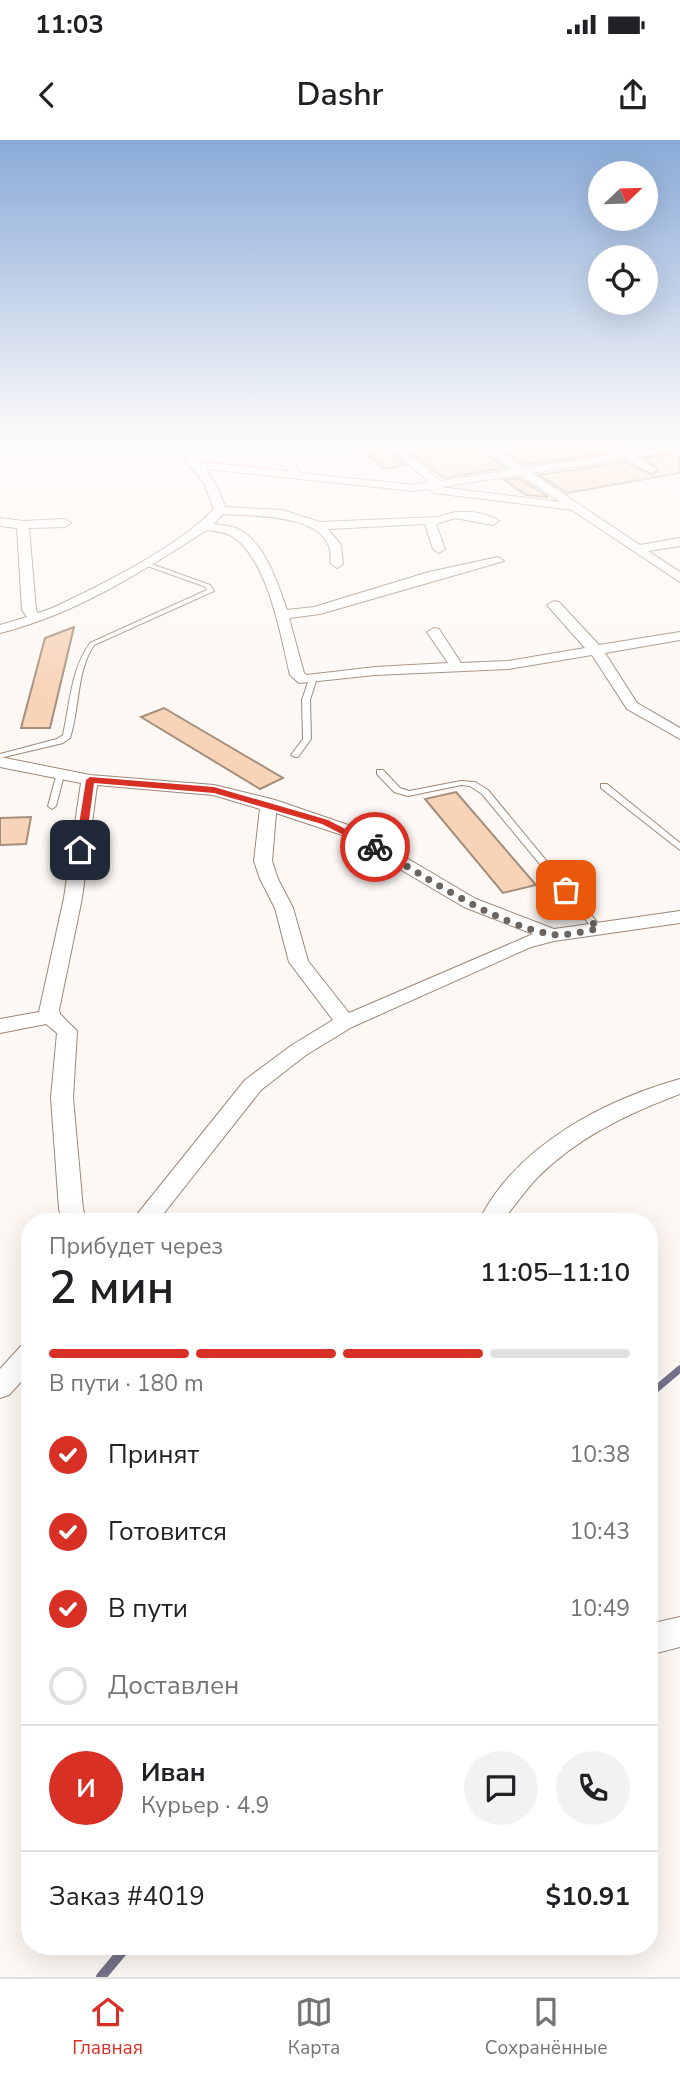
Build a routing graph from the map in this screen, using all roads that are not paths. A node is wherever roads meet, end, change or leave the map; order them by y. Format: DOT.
graph roads {
  1 [pos="23,531"];
  2 [pos="197,531"];
  3 [pos="227,531"];
  4 [pos="323,531"];
  5 [pos="433,531"];
  6 [pos="611,531"];
  7 [pos="680,542"];
  8 [pos="439,549"];
  9 [pos="639,549"];
  10 [pos="498,561"];
  11 [pos="144,564"];
  12 [pos="337,565"];
  13 [pos="680,578"];
  14 [pos="554,605"];
  15 [pos="282,615"];
  16 [pos="36,619"];
  17 [pos="0,629"];
  18 [pos="434,632"];
  19 [pos="680,636"];
  20 [pos="597,652"];
  21 [pos="457,667"];
  22 [pos="312,681"];
  23 [pos="680,734"];
  24 [pos="295,755"];
  25 [pos="0,756"];
  26 [pos="0,761"];
  27 [pos="380,772"];
  28 [pos="60,775"];
  29 [pos="90,780"];
  30 [pos="604,786"];
  31 [pos="269,804"];
  32 [pos="52,806"];
  33 [pos="680,847"];
  34 [pos="680,917"];
  35 [pos="598,929"];
  36 [pos="552,935"];
  37 [pos="51,1017"];
  38 [pos="345,1022"];
  39 [pos="0,1026"];
  40 [pos="680,1086"];
  41 [pos="72,1213"];
  42 [pos="150,1213"];
  43 [pos="496,1213"];
  44 [pos="21,1364"];
  45 [pos="0,1387"];
  46 [pos="680,1632"];
  47 [pos="658,1638"];
  1 -- 16 [label="street"];
  2 -- 11 [label="street"];
  3 -- 15 [label="street"];
  4 -- 12 [label="street"];
  5 -- 8 [label="street"];
  6 -- 9 [label="street"];
  7 -- 9 [label="street"];
  9 -- 13 [label="street"];
  10 -- 15 [label="street"];
  11 -- 16 [label="street"];
  11 -- 25 [label="lane"];
  14 -- 20 [label="street"];
  15 -- 22 [label="street"];
  16 -- 17 [label="street"];
  18 -- 21 [label="street"];
  19 -- 20 [label="street"];
  20 -- 21 [label="street"];
  20 -- 23 [label="street"];
  21 -- 22 [label="street"];
  22 -- 24 [label="lane"];
  26 -- 28 [label="street"];
  27 -- 35 [label="lane"];
  28 -- 29 [label="street"];
  28 -- 32 [label="lane"];
  29 -- 31 [label="street"];
  29 -- 37 [label="street"];
  30 -- 33 [label="lane"];
  31 -- 36 [label="street"];
  31 -- 38 [label="street"];
  34 -- 35 [label="street"];
  35 -- 36 [label="street"];
  36 -- 38 [label="street"];
  37 -- 39 [label="street"];
  37 -- 41 [label="street"];
  38 -- 42 [label="street"];
  40 -- 43 [label="street"];
  44 -- 45 [label="street"];
  46 -- 47 [label="street"];
}
